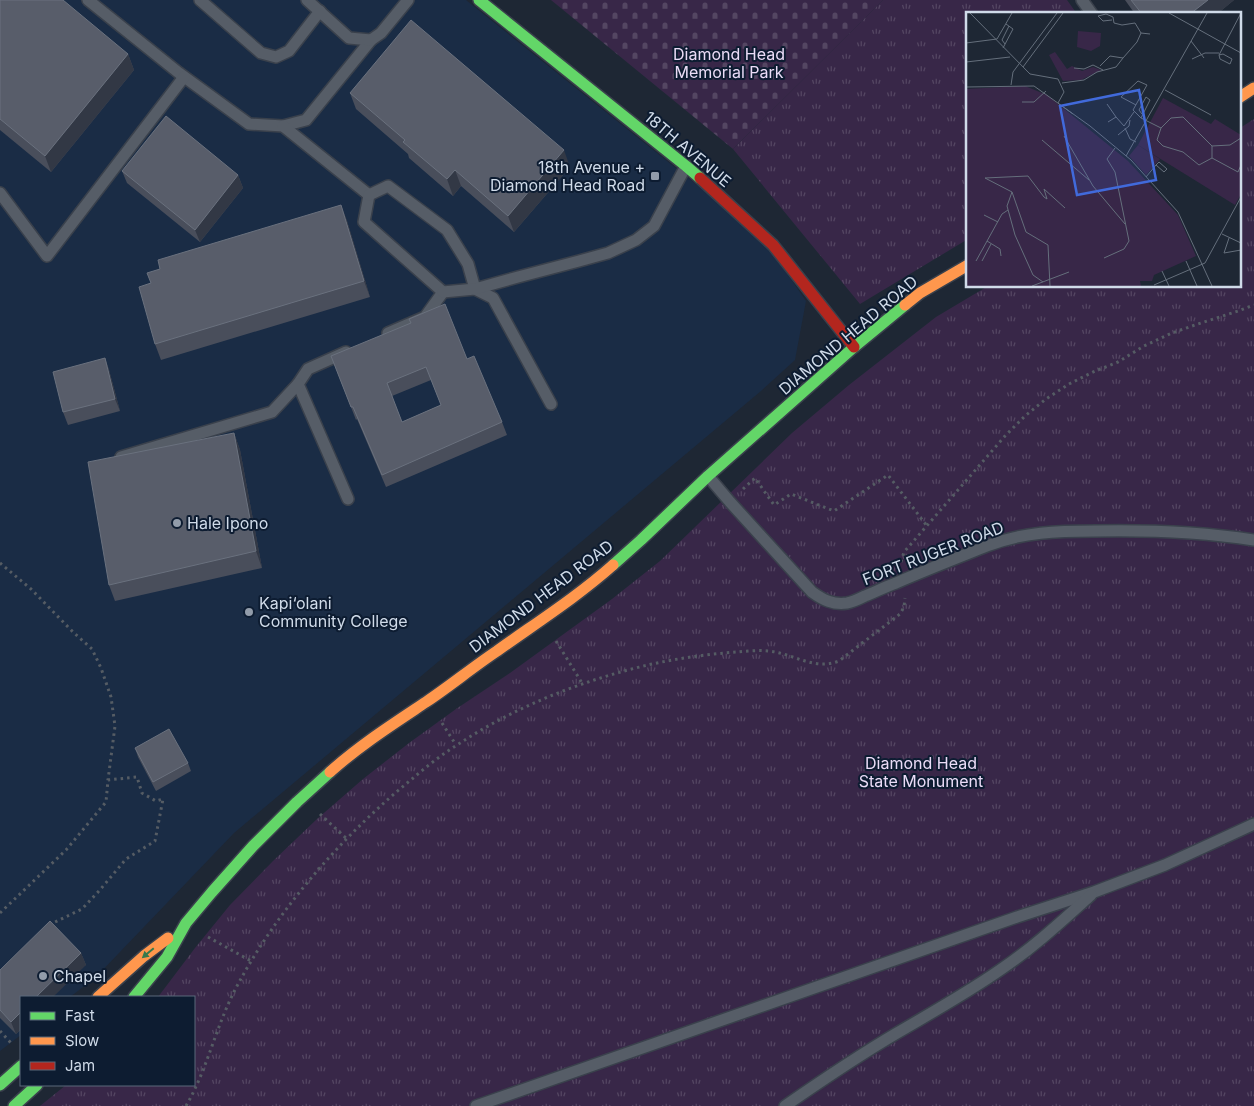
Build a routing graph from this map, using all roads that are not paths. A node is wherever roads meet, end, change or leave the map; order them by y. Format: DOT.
graph roads {
  1 [pos="88,0"];
  2 [pos="200,0"];
  3 [pos="307,0"];
  4 [pos="408,0"];
  5 [pos="478,0"];
  6 [pos="1082,0"];
  7 [pos="320,11"];
  8 [pos="1091,12"];
  9 [pos="371,40"];
  10 [pos="184,77"];
  11 [pos="1254,88"];
  12 [pos="1242,96"];
  13 [pos="283,126"];
  14 [pos="686,166"];
  15 [pos="0,194"];
  16 [pos="369,195"];
  17 [pos="966,267"];
  18 [pos="475,289"];
  19 [pos="443,292"];
  20 [pos="380,336"];
  21 [pos="854,347"];
  22 [pos="353,348"];
  23 [pos="298,384"];
  24 [pos="551,404"];
  25 [pos="107,461"];
  26 [pos="708,476"];
  27 [pos="348,499"];
  28 [pos="1254,540"];
  29 [pos="1254,824"];
  30 [pos="1094,892"];
  31 [pos="186,922"];
  32 [pos="99,996"];
  33 [pos="135,996"];
  34 [pos="20,1067"];
  35 [pos="0,1085"];
  36 [pos="37,1086"];
  37 [pos="14,1106"];
  38 [pos="476,1106"];
  39 [pos="785,1106"];
  1 -- 10 [label="lane"];
  2 -- 7 [label="lane"];
  3 -- 7 [label="lane"];
  4 -- 9 [label="lane"];
  5 -- 14 [label="street, 18TH AVENUE"];
  6 -- 8 [label="lane"];
  7 -- 9 [label="lane"];
  9 -- 13 [label="lane"];
  10 -- 13 [label="lane"];
  10 -- 15 [label="lane"];
  11 -- 12 [label="street"];
  13 -- 16 [label="lane"];
  14 -- 18 [label="lane"];
  14 -- 21 [label="street, 18TH AVENUE"];
  16 -- 18 [label="lane"];
  16 -- 19 [label="lane"];
  17 -- 21 [label="street, DIAMOND HEAD ROAD"];
  18 -- 19 [label="lane"];
  18 -- 24 [label="lane"];
  19 -- 20 [label="lane"];
  21 -- 26 [label="street, DIAMOND HEAD ROAD"];
  22 -- 23 [label="lane"];
  23 -- 25 [label="lane"];
  23 -- 27 [label="lane"];
  26 -- 28 [label="lane, FORT RUGER ROAD"];
  26 -- 31 [label="street, DIAMOND HEAD ROAD"];
  29 -- 30 [label="lane"];
  30 -- 38 [label="lane"];
  30 -- 39 [label="lane"];
  31 -- 32 [label="street, DIAMOND HEAD ROAD, one-way"];
  31 -- 33 [label="street, DIAMOND HEAD ROAD"];
  34 -- 35 [label="street"];
  36 -- 37 [label="street"];
}
